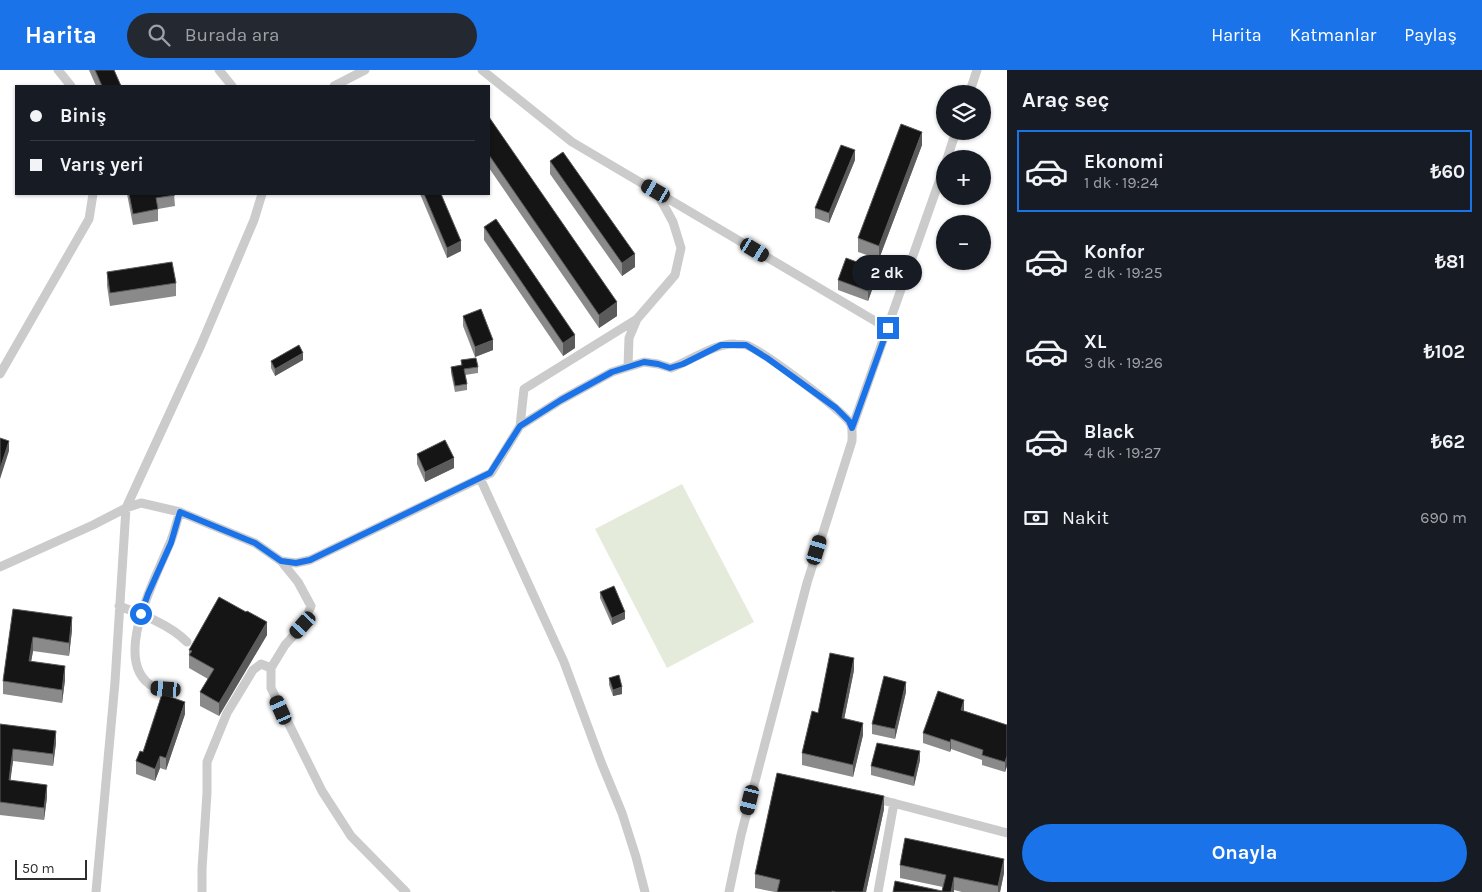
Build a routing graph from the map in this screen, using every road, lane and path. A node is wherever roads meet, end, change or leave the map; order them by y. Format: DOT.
graph roads {
  1 [pos="58,70"];
  2 [pos="218,70"];
  3 [pos="365,70"];
  4 [pos="482,70"];
  5 [pos="977,70"];
  6 [pos="70,85"];
  7 [pos="231,85"];
  8 [pos="336,85"];
  9 [pos="972,85"];
  10 [pos="656,191"];
  11 [pos="936,191"];
  12 [pos="93,195"];
  13 [pos="262,195"];
  14 [pos="637,318"];
  15 [pos="888,328"];
  16 [pos="628,366"];
  17 [pos="0,374"];
  18 [pos="520,426"];
  19 [pos="852,428"];
  20 [pos="480,478"];
  21 [pos="126,508"];
  22 [pos="180,512"];
  23 [pos="281,561"];
  24 [pos="0,567"];
  25 [pos="119,606"];
  26 [pos="141,614"];
  27 [pos="187,642"];
  28 [pos="271,668"];
  29 [pos="177,690"];
  30 [pos="865,796"];
  31 [pos="894,803"];
  32 [pos="1007,833"];
  33 [pos="96,892"];
  34 [pos="202,892"];
  35 [pos="406,892"];
  36 [pos="645,892"];
  37 [pos="729,892"];
  38 [pos="878,892"];
  1 -- 6 [label="street"];
  2 -- 7 [label="street"];
  3 -- 8 [label="street"];
  4 -- 10 [label="street"];
  5 -- 9 [label="street"];
  10 -- 14 [label="street"];
  10 -- 15 [label="street"];
  11 -- 15 [label="street"];
  12 -- 17 [label="street"];
  13 -- 21 [label="street"];
  14 -- 16 [label="street"];
  14 -- 18 [label="street"];
  15 -- 19 [label="street"];
  16 -- 18 [label="street"];
  16 -- 19 [label="street"];
  18 -- 20 [label="street"];
  19 -- 37 [label="street"];
  20 -- 23 [label="street"];
  20 -- 36 [label="street"];
  21 -- 22 [label="street"];
  21 -- 24 [label="street"];
  21 -- 25 [label="street"];
  22 -- 23 [label="street"];
  22 -- 26 [label="street"];
  23 -- 28 [label="street"];
  25 -- 26 [label="street"];
  25 -- 33 [label="street"];
  26 -- 27 [label="street"];
  26 -- 29 [label="street"];
  28 -- 34 [label="street"];
  28 -- 35 [label="street"];
  30 -- 31 [label="street"];
  31 -- 32 [label="street"];
  31 -- 38 [label="street"];
}
